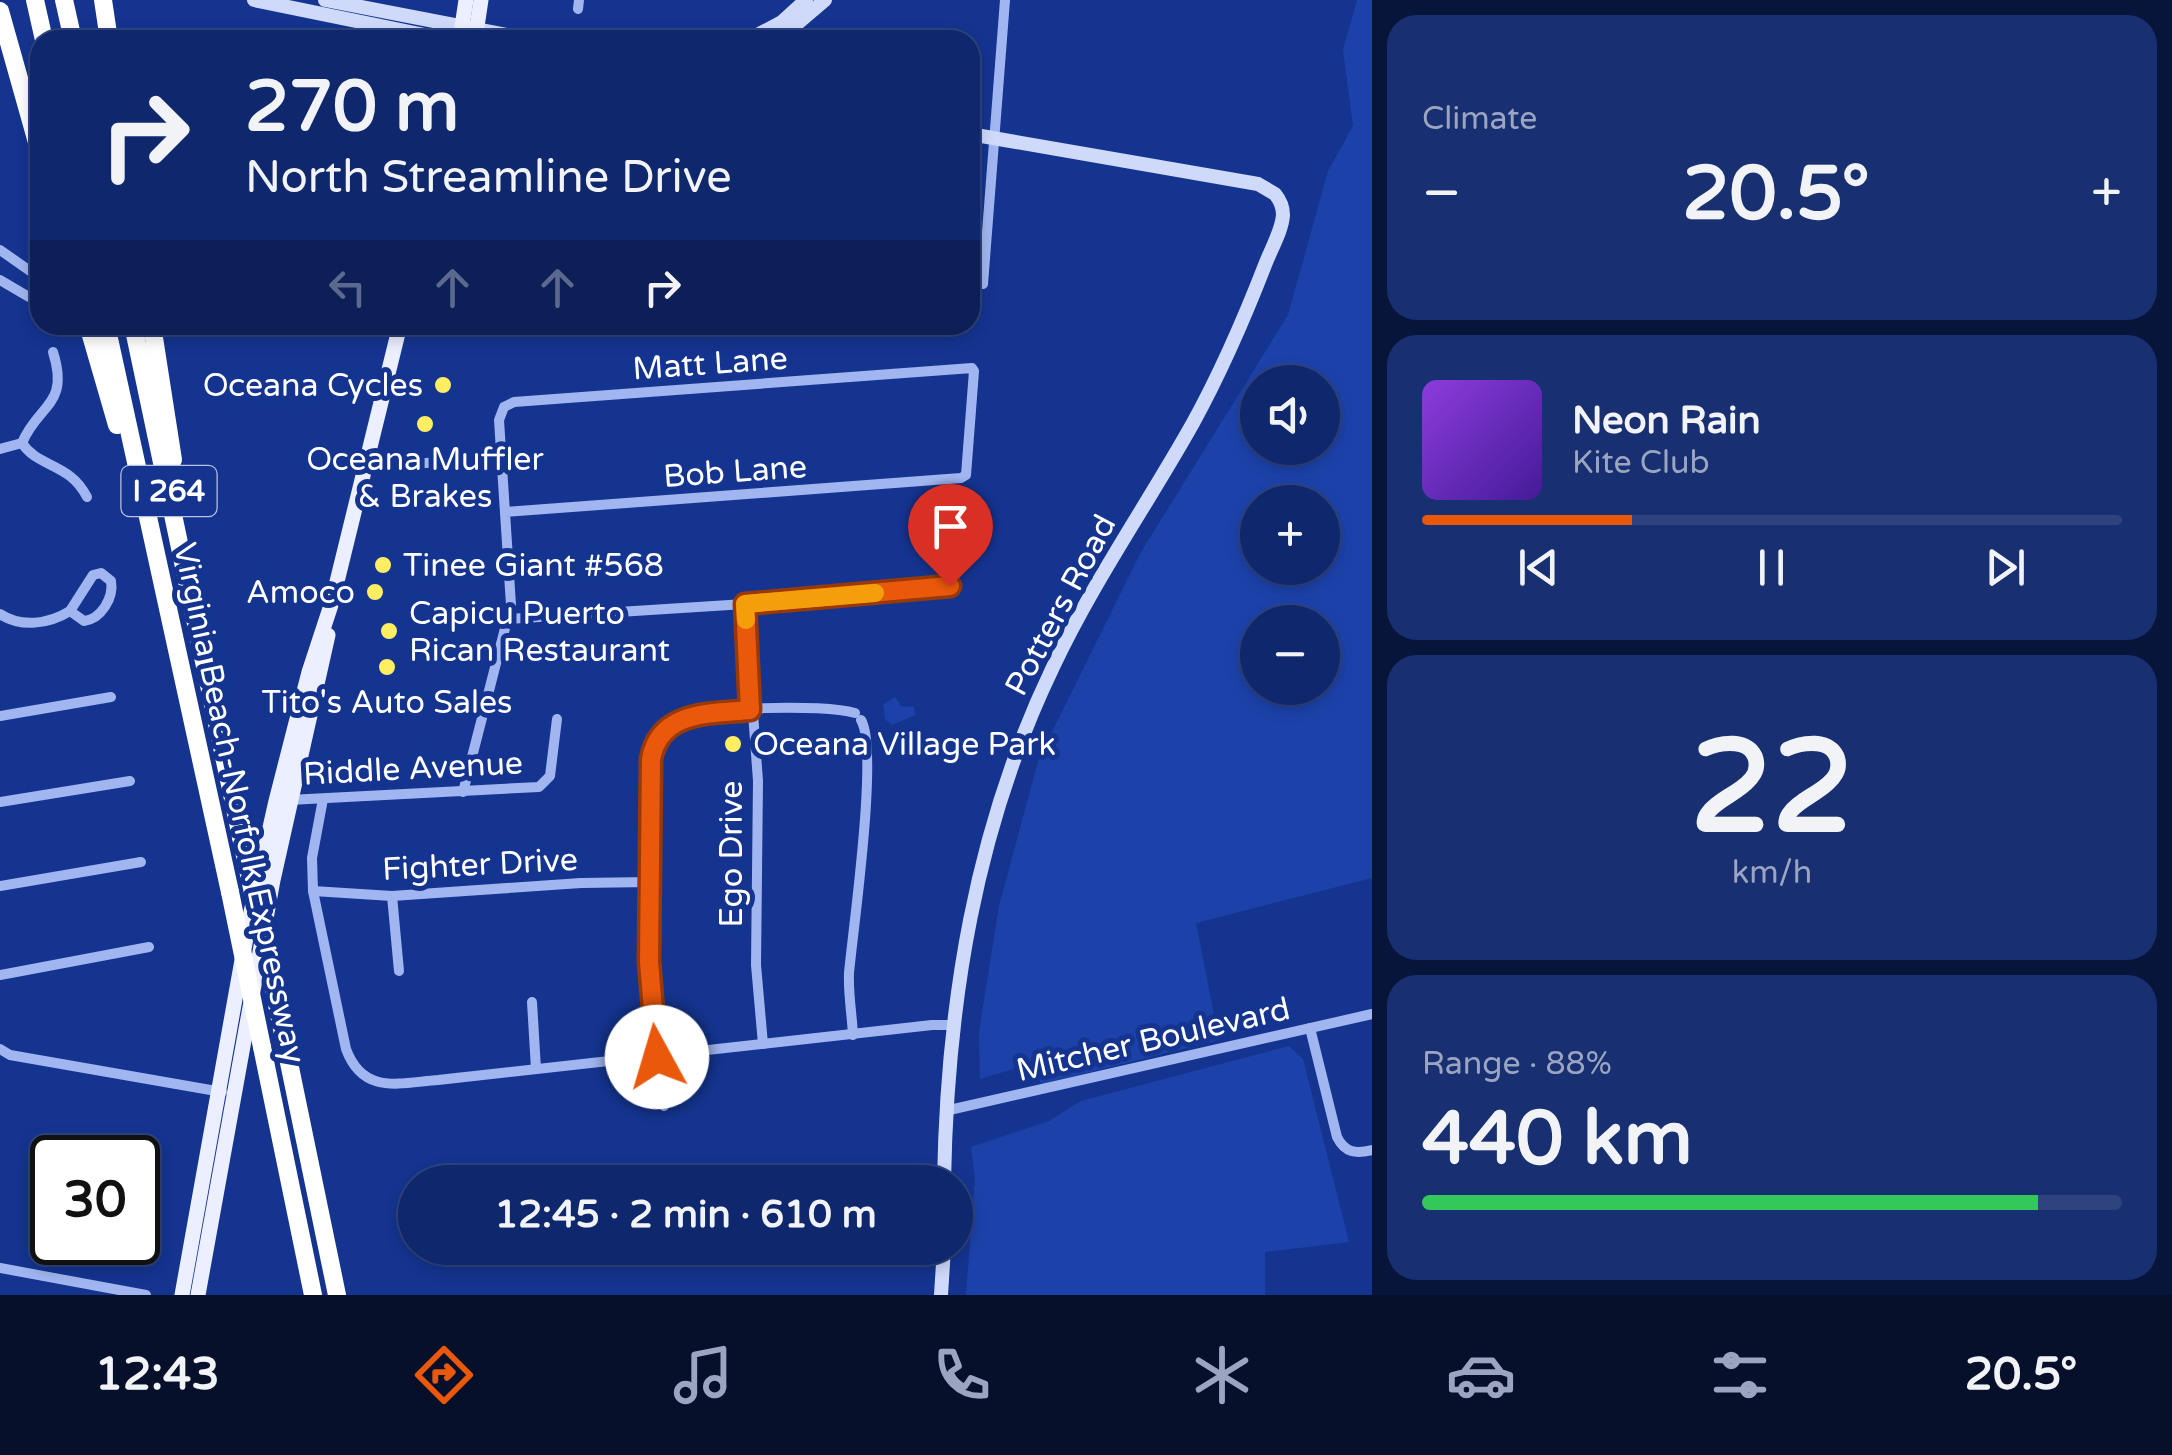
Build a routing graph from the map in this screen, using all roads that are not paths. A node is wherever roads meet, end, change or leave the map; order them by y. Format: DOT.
graph roads {
  1 [pos="35,0"];
  2 [pos="64,0"];
  3 [pos="103,0"];
  4 [pos="257,0"];
  5 [pos="325,0"];
  6 [pos="466,0"];
  7 [pos="481,0"];
  8 [pos="806,0"];
  9 [pos="825,0"];
  10 [pos="1005,0"];
  11 [pos="0,11"];
  12 [pos="42,30"];
  13 [pos="70,30"];
  14 [pos="108,30"];
  15 [pos="401,30"];
  16 [pos="452,30"];
  17 [pos="469,30"];
  18 [pos="470,30"];
  19 [pos="767,30"];
  20 [pos="790,30"];
  21 [pos="30,118"];
  22 [pos="980,136"];
  23 [pos="1001,139"];
  24 [pos="0,250"];
  25 [pos="30,271"];
  26 [pos="0,280"];
  27 [pos="983,284"];
  28 [pos="30,297"];
  29 [pos="91,335"];
  30 [pos="108,335"];
  31 [pos="135,335"];
  32 [pos="154,335"];
  33 [pos="398,335"];
  34 [pos="54,352"];
  35 [pos="22,443"];
  36 [pos="0,448"];
  37 [pos="501,458"];
  38 [pos="365,468"];
  39 [pos="966,475"];
  40 [pos="87,497"];
  41 [pos="506,512"];
  42 [pos="158,561"];
  43 [pos="950,586"];
  44 [pos="745,604"];
  45 [pos="70,611"];
  46 [pos="0,614"];
  47 [pos="508,618"];
  48 [pos="204,658"];
  49 [pos="111,697"];
  50 [pos="750,710"];
  51 [pos="0,716"];
  52 [pos="556,719"];
  53 [pos="130,781"];
  54 [pos="462,792"];
  55 [pos="323,799"];
  56 [pos="284,801"];
  57 [pos="0,802"];
  58 [pos="141,862"];
  59 [pos="650,882"];
  60 [pos="0,886"];
  61 [pos="313,891"];
  62 [pos="392,896"];
  63 [pos="149,947"];
  64 [pos="400,971"];
  65 [pos="0,974"];
  66 [pos="532,1002"];
  67 [pos="1372,1014"];
  68 [pos="953,1025"];
  69 [pos="1310,1028"];
  70 [pos="853,1035"];
  71 [pos="763,1044"];
  72 [pos="0,1048"];
  73 [pos="657,1057"];
  74 [pos="536,1069"];
  75 [pos="226,1092"];
  76 [pos="664,1106"];
  77 [pos="946,1111"];
  78 [pos="1372,1150"];
  79 [pos="944,1165"];
  80 [pos="943,1265"];
  81 [pos="0,1268"];
  82 [pos="146,1295"];
  83 [pos="182,1295"];
  84 [pos="198,1295"];
  85 [pos="313,1295"];
  86 [pos="337,1295"];
  87 [pos="941,1295"];
  1 -- 12 [label="highway"];
  2 -- 13 [label="highway"];
  3 -- 14 [label="highway"];
  4 -- 15 [label="street"];
  5 -- 16 [label="street"];
  6 -- 17 [label="main road"];
  7 -- 18 [label="main road"];
  8 -- 19 [label="street"];
  9 -- 20 [label="street"];
  10 -- 23 [label="street"];
  11 -- 21 [label="highway"];
  22 -- 23 [label="street"];
  23 -- 27 [label="street"];
  23 -- 68 [label="street, Potters Road"];
  24 -- 25 [label="street"];
  26 -- 28 [label="street"];
  29 -- 42 [label="highway"];
  30 -- 42 [label="highway, Virginia Beach-Norfolk Expressway / I 264"];
  31 -- 48 [label="highway, Virginia Beach-Norfolk Expressway / I 264"];
  32 -- 48 [label="highway"];
  33 -- 38 [label="main road"];
  34 -- 35 [label="street"];
  35 -- 36 [label="street"];
  35 -- 40 [label="street"];
  37 -- 38 [label="street"];
  37 -- 39 [label="street, Matt Lane"];
  37 -- 41 [label="street"];
  38 -- 56 [label="main road"];
  39 -- 41 [label="street, Bob Lane"];
  41 -- 47 [label="street"];
  42 -- 85 [label="highway, Virginia Beach-Norfolk Expressway / I 264, bridge"];
  43 -- 44 [label="street"];
  44 -- 47 [label="street"];
  44 -- 50 [label="street, Ego Drive"];
  45 -- 45 [label="street"];
  45 -- 46 [label="street"];
  47 -- 54 [label="street"];
  48 -- 86 [label="highway, Virginia Beach-Norfolk Expressway / I 264, bridge"];
  49 -- 51 [label="street"];
  50 -- 59 [label="street"];
  50 -- 70 [label="street"];
  50 -- 71 [label="street, Ego Drive"];
  52 -- 54 [label="street, Riddle Avenue"];
  53 -- 57 [label="street"];
  54 -- 55 [label="street, Riddle Avenue"];
  55 -- 56 [label="street, Riddle Avenue"];
  55 -- 61 [label="street"];
  56 -- 75 [label="main road"];
  58 -- 60 [label="street"];
  59 -- 62 [label="street, Fighter Drive"];
  59 -- 73 [label="street"];
  61 -- 62 [label="street, Fighter Drive"];
  61 -- 74 [label="street"];
  62 -- 64 [label="street"];
  63 -- 65 [label="street"];
  66 -- 74 [label="street"];
  67 -- 69 [label="street, Mitcher Boulevard"];
  68 -- 70 [label="street"];
  68 -- 77 [label="street, Potters Road"];
  69 -- 77 [label="street, Mitcher Boulevard"];
  69 -- 78 [label="street"];
  70 -- 71 [label="street"];
  71 -- 73 [label="street"];
  72 -- 75 [label="street"];
  73 -- 74 [label="street"];
  73 -- 76 [label="street"];
  75 -- 83 [label="main road"];
  75 -- 84 [label="main road"];
  77 -- 79 [label="street, Potters Road"];
  80 -- 87 [label="street"];
  81 -- 82 [label="street"];
}
